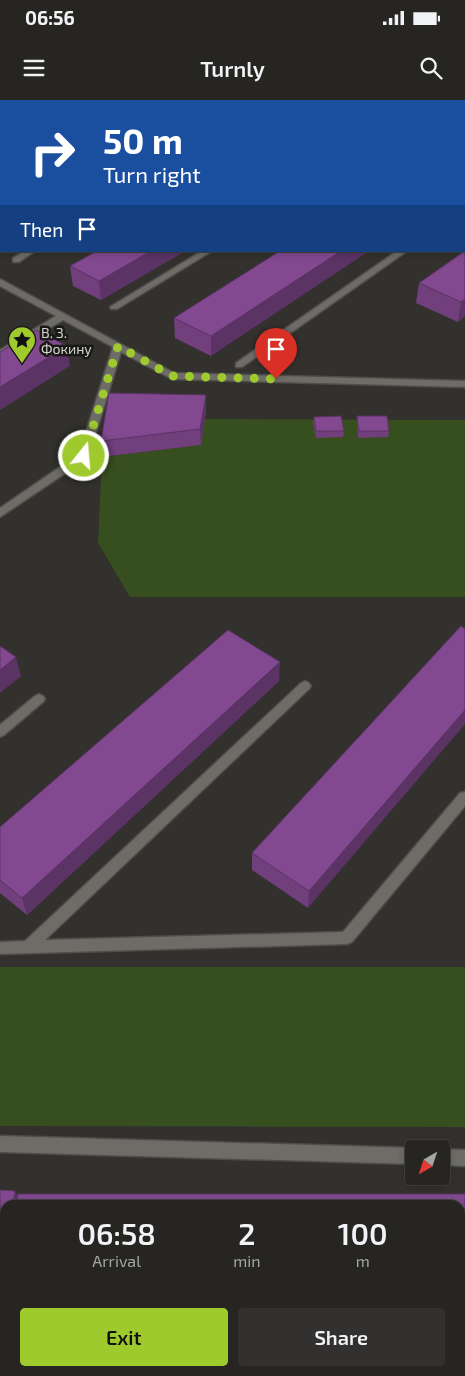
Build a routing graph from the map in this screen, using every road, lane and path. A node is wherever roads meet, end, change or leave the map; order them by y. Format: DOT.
graph roads {
  1 [pos="29,252"];
  2 [pos="206,252"];
  3 [pos="402,252"];
  4 [pos="16,260"];
  5 [pos="0,282"];
  6 [pos="114,307"];
  7 [pos="63,316"];
  8 [pos="118,346"];
  9 [pos="0,354"];
  10 [pos="239,365"];
  11 [pos="465,384"];
  12 [pos="0,514"];
  13 [pos="305,686"];
  14 [pos="39,699"];
  15 [pos="0,732"];
  16 [pos="465,797"];
  17 [pos="28,947"];
  18 [pos="0,948"];
  19 [pos="0,1144"];
  20 [pos="405,1156"];
  21 [pos="450,1157"];
  22 [pos="465,1158"];
  1 -- 4 [label="street"];
  2 -- 6 [label="street"];
  3 -- 10 [label="street"];
  5 -- 7 [label="street"];
  7 -- 8 [label="street"];
  7 -- 9 [label="street"];
  8 -- 11 [label="street"];
  8 -- 12 [label="street"];
  13 -- 17 [label="street"];
  14 -- 15 [label="street"];
  16 -- 17 [label="street"];
  17 -- 18 [label="street"];
  19 -- 20 [label="street"];
  21 -- 22 [label="street"];
}
